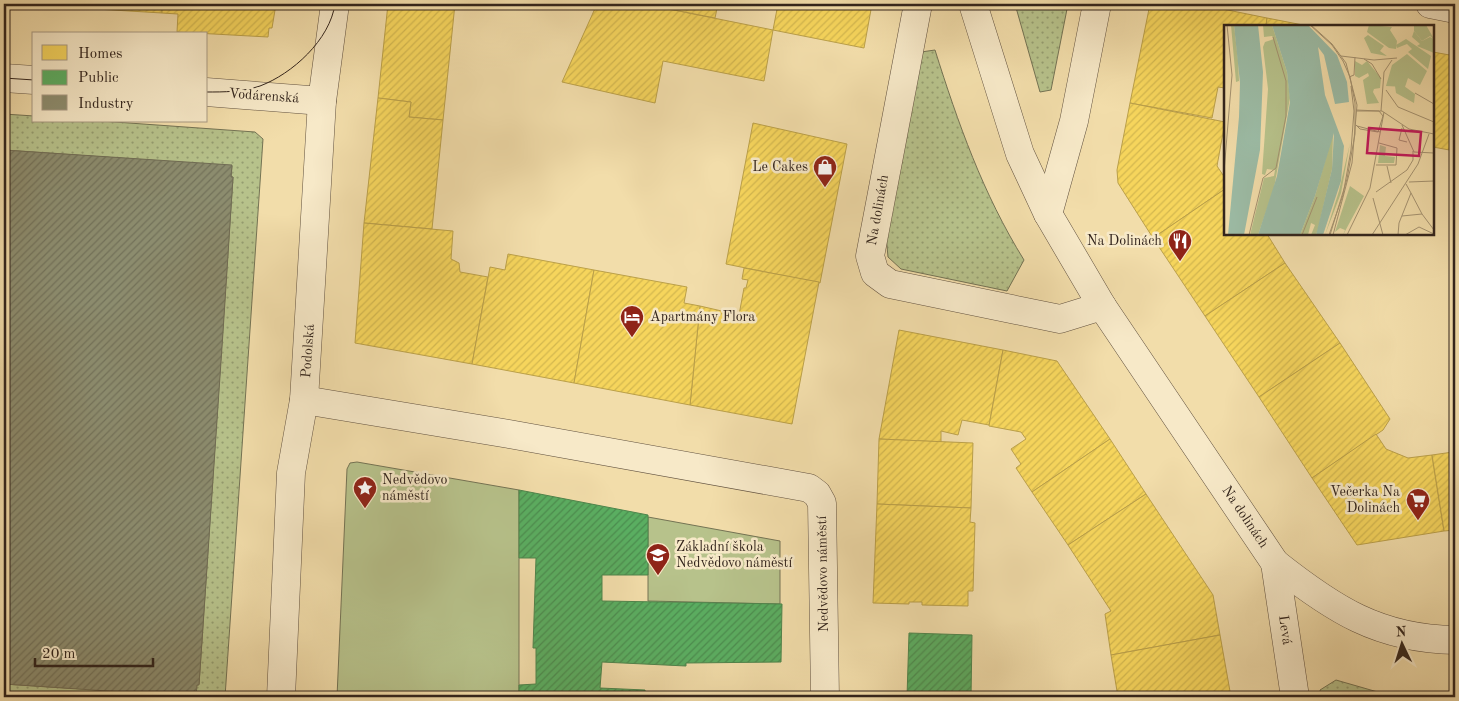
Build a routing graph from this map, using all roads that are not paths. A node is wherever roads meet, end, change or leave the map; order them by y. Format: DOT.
graph roads {
  1 [pos="335,4"];
  2 [pos="918,4"];
  3 [pos="973,4"];
  4 [pos="1097,4"];
  5 [pos="1430,4"];
  6 [pos="1455,9"];
  7 [pos="4,78"];
  8 [pos="32,80"];
  9 [pos="208,92"];
  10 [pos="322,100"];
  11 [pos="1048,214"];
  12 [pos="1102,306"];
  13 [pos="304,400"];
  14 [pos="1275,563"];
  15 [pos="1455,640"];
  16 [pos="280,697"];
  17 [pos="825,697"];
  18 [pos="1296,697"];
  1 -- 10 [label="street, Podolská"];
  2 -- 12 [label="street, Na dolinách"];
  3 -- 11 [label="street, Na dolinách"];
  4 -- 11 [label="street"];
  5 -- 6 [label="street"];
  7 -- 8 [label="street"];
  9 -- 10 [label="street, Vodárenská"];
  10 -- 13 [label="street, Podolská"];
  11 -- 12 [label="street, Na dolinách"];
  12 -- 14 [label="street, Na dolinách"];
  13 -- 16 [label="street, Podolská"];
  13 -- 17 [label="street, Nedvědovo náměstí"];
  14 -- 15 [label="street, Na dolinách"];
  14 -- 18 [label="street, Levá"];
}
